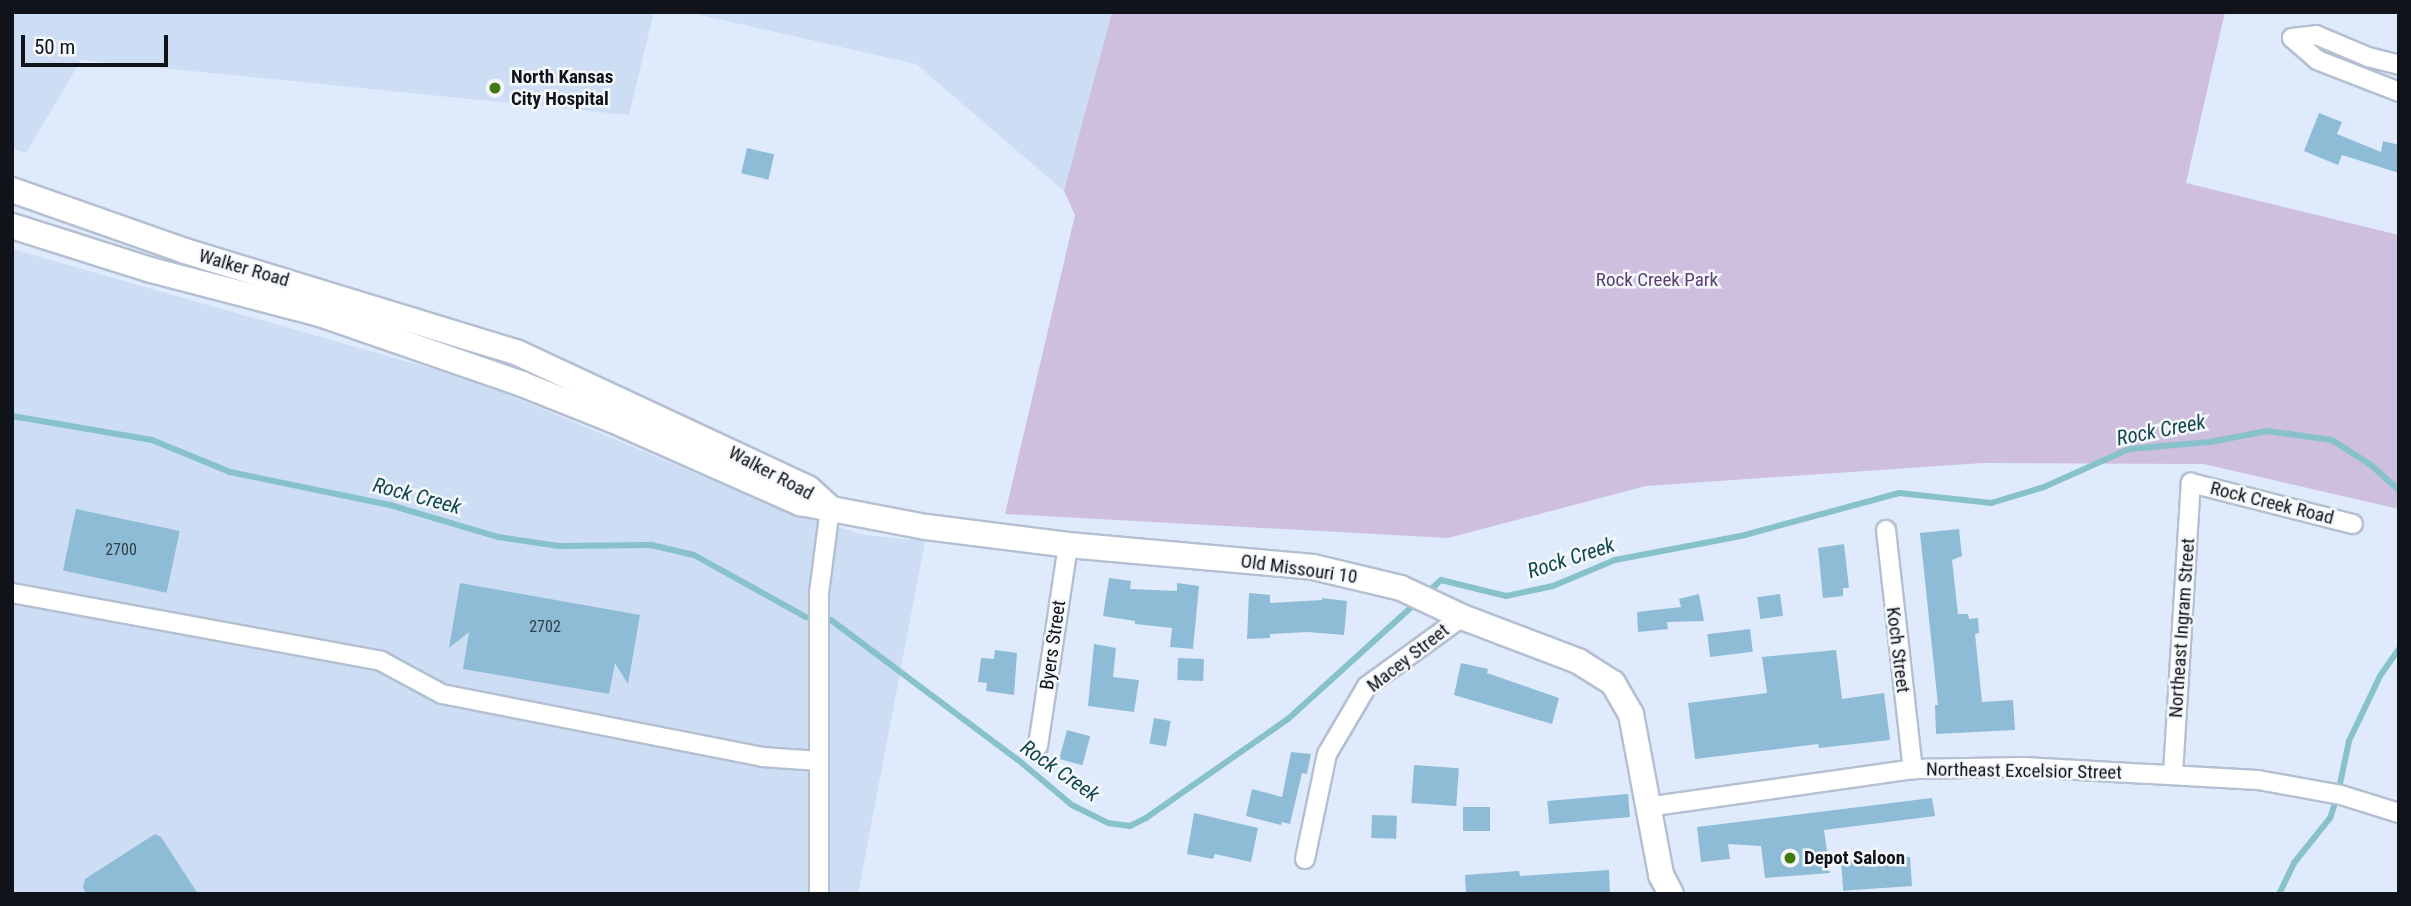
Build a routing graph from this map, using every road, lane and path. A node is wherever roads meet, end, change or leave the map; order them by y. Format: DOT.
graph roads {
  1 [pos="2399,65"];
  2 [pos="2399,92"];
  3 [pos="12,190"];
  4 [pos="12,226"];
  5 [pos="347,311"];
  6 [pos="2191,483"];
  7 [pos="830,508"];
  8 [pos="2353,524"];
  9 [pos="1886,530"];
  10 [pos="1068,545"];
  11 [pos="12,593"];
  12 [pos="1452,612"];
  13 [pos="1038,746"];
  14 [pos="819,761"];
  15 [pos="1913,769"];
  16 [pos="2173,774"];
  17 [pos="1647,807"];
  18 [pos="2399,813"];
  19 [pos="1305,859"];
  20 [pos="819,894"];
  21 [pos="1671,894"];
  1 -- 2 [label="street"];
  3 -- 5 [label="street, Walker Road"];
  4 -- 5 [label="street, Walker Road"];
  5 -- 7 [label="street, Walker Road"];
  6 -- 8 [label="street, Rock Creek Road"];
  6 -- 16 [label="street, Northeast Ingram Street"];
  7 -- 10 [label="street, Old Missouri 10"];
  7 -- 14 [label="street"];
  9 -- 15 [label="street, Koch Street"];
  10 -- 12 [label="street, Old Missouri 10"];
  10 -- 13 [label="street, Byers Street"];
  11 -- 14 [label="street"];
  12 -- 17 [label="street, Old Missouri 10"];
  12 -- 19 [label="street, Macey Street"];
  14 -- 20 [label="street"];
  15 -- 16 [label="street, Northeast Excelsior Street"];
  15 -- 17 [label="street, Northeast Excelsior Street"];
  16 -- 18 [label="street, Northeast Excelsior Street"];
  17 -- 21 [label="street, Old Missouri 10"];
}
